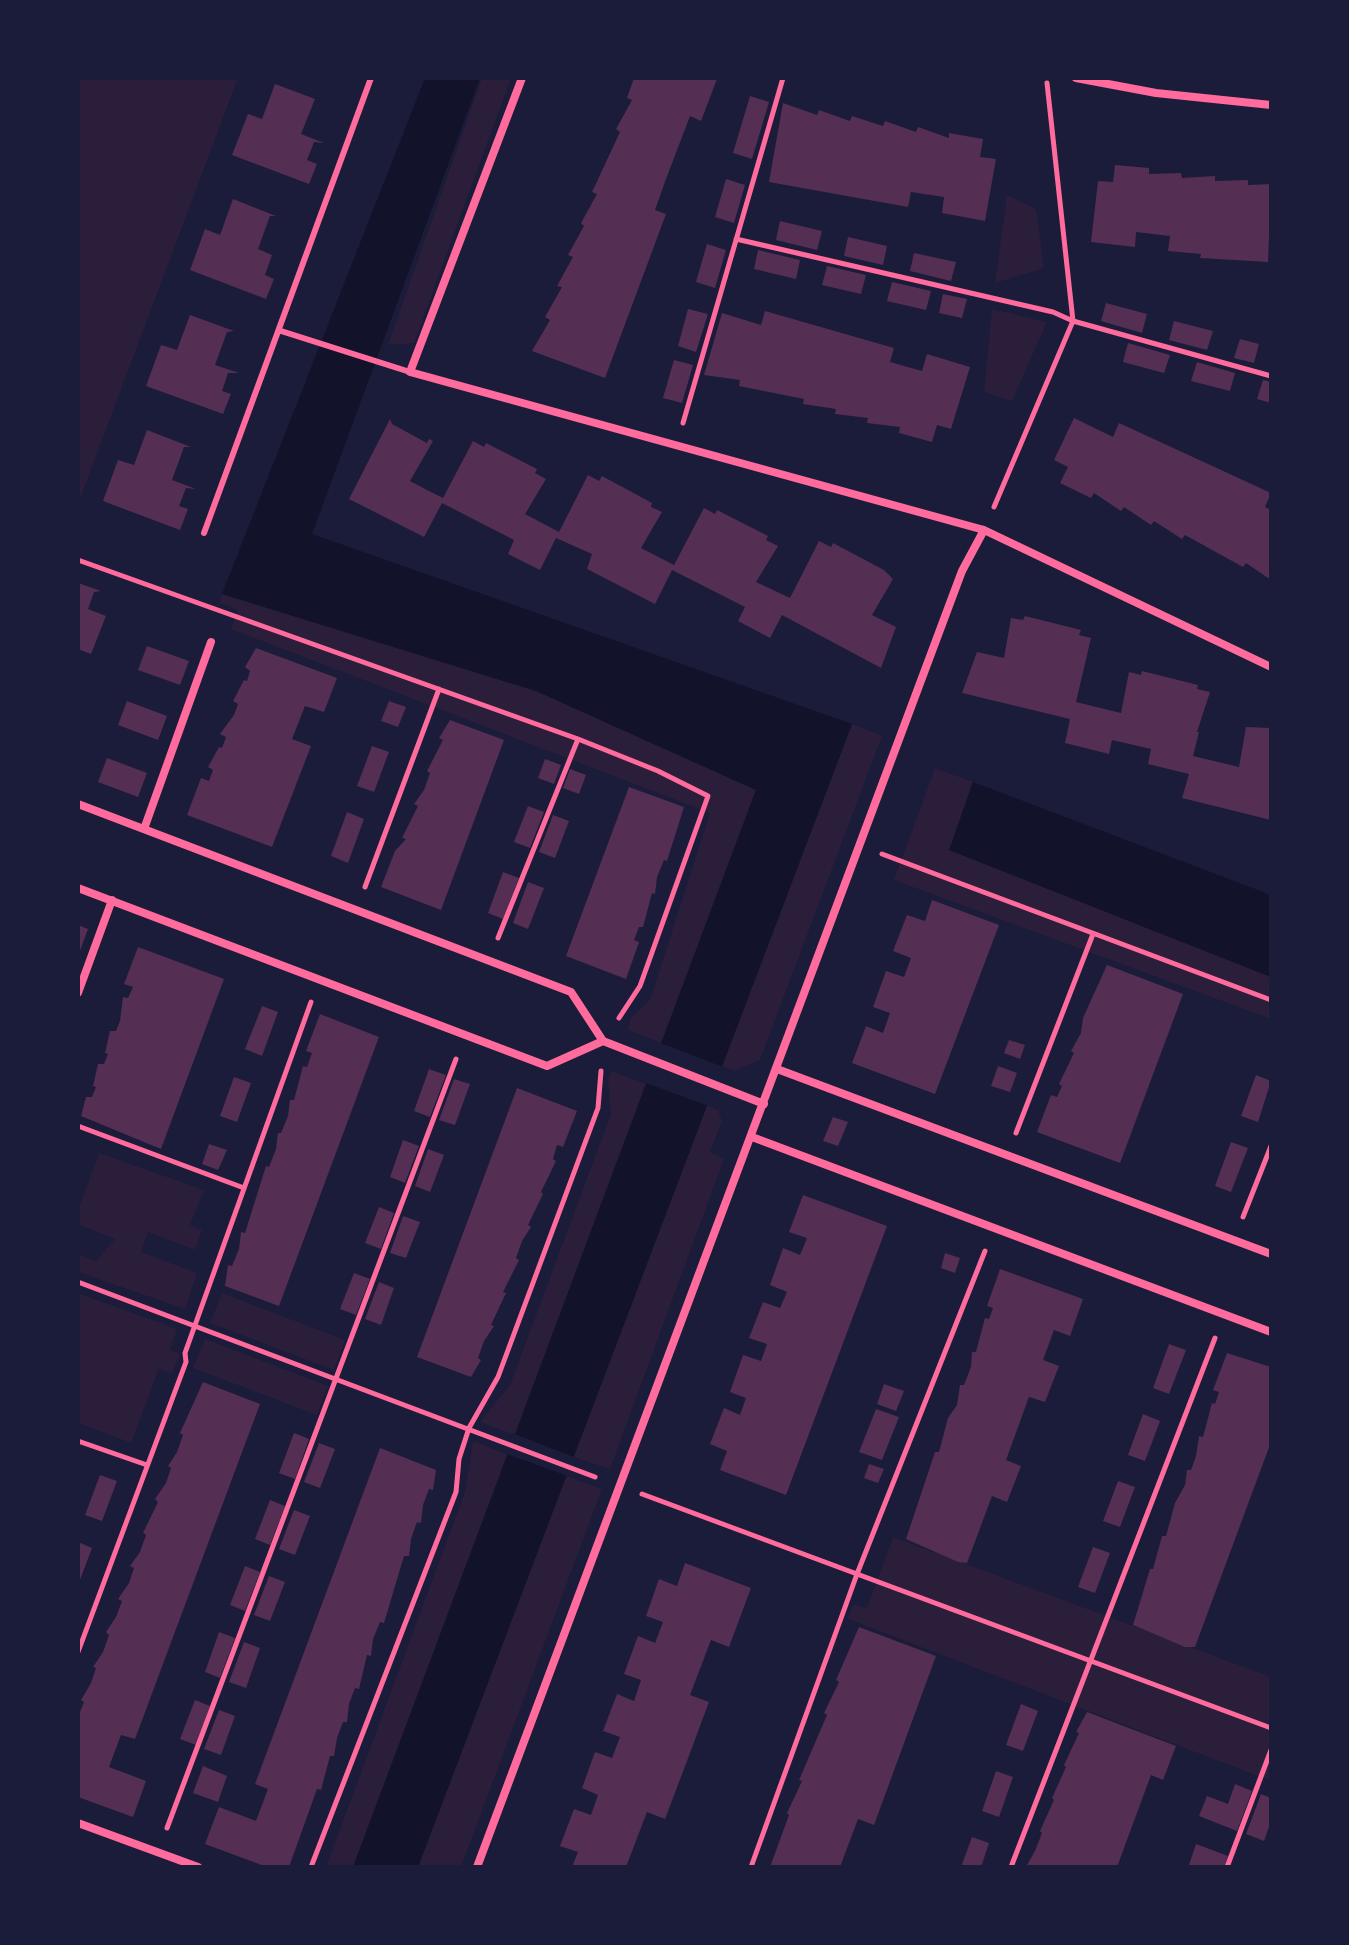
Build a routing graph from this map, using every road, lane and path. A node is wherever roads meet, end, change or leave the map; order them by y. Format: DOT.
graph roads {
  1 [pos="371,78"];
  2 [pos="522,78"];
  3 [pos="783,78"];
  4 [pos="1047,78"];
  5 [pos="1076,78"];
  6 [pos="1271,105"];
  7 [pos="736,239"];
  8 [pos="1073,321"];
  9 [pos="281,331"];
  10 [pos="410,372"];
  11 [pos="1271,376"];
  12 [pos="676,447"];
  13 [pos="984,530"];
  14 [pos="204,533"];
  15 [pos="78,560"];
  16 [pos="211,642"];
  17 [pos="1271,667"];
  18 [pos="439,689"];
  19 [pos="578,739"];
  20 [pos="78,804"];
  21 [pos="144,829"];
  22 [pos="862,847"];
  23 [pos="78,888"];
  24 [pos="112,900"];
  25 [pos="356,910"];
  26 [pos="1093,934"];
  27 [pos="490,960"];
  28 [pos="319,977"];
  29 [pos="78,993"];
  30 [pos="1271,1000"];
  31 [pos="467,1032"];
  32 [pos="603,1041"];
  33 [pos="777,1069"];
  34 [pos="764,1104"];
  35 [pos="78,1126"];
  36 [pos="752,1137"];
  37 [pos="1271,1146"];
  38 [pos="1007,1157"];
  39 [pos="244,1188"];
  40 [pos="994,1228"];
  41 [pos="1234,1241"];
  42 [pos="1271,1254"];
  43 [pos="78,1282"];
  44 [pos="1224,1314"];
  45 [pos="195,1325"];
  46 [pos="1271,1332"];
  47 [pos="336,1378"];
  48 [pos="469,1428"];
  49 [pos="78,1441"];
  50 [pos="147,1465"];
  51 [pos="603,1479"];
  52 [pos="620,1486"];
  53 [pos="857,1574"];
  54 [pos="78,1652"];
  55 [pos="1092,1661"];
  56 [pos="1271,1728"];
  57 [pos="1271,1750"];
  58 [pos="78,1823"];
  59 [pos="158,1852"];
  60 [pos="198,1867"];
  61 [pos="311,1867"];
  62 [pos="477,1867"];
  63 [pos="751,1867"];
  64 [pos="1011,1867"];
  65 [pos="1227,1867"];
  1 -- 9 [label="lane"];
  2 -- 10 [label="street"];
  3 -- 7 [label="path"];
  4 -- 8 [label="path"];
  5 -- 6 [label="street"];
  7 -- 8 [label="path"];
  7 -- 12 [label="path"];
  8 -- 11 [label="path"];
  8 -- 13 [label="path"];
  9 -- 10 [label="lane"];
  9 -- 14 [label="lane"];
  10 -- 12 [label="street"];
  12 -- 13 [label="street"];
  13 -- 17 [label="street"];
  13 -- 22 [label="street"];
  15 -- 18 [label="path"];
  16 -- 21 [label="street"];
  18 -- 19 [label="path"];
  18 -- 25 [label="path"];
  19 -- 27 [label="path"];
  19 -- 32 [label="path"];
  20 -- 21 [label="street"];
  21 -- 25 [label="street"];
  22 -- 26 [label="path"];
  22 -- 33 [label="street"];
  23 -- 24 [label="street"];
  24 -- 28 [label="street"];
  24 -- 29 [label="street"];
  25 -- 27 [label="street"];
  26 -- 30 [label="path"];
  26 -- 38 [label="path"];
  27 -- 32 [label="street"];
  28 -- 31 [label="street"];
  28 -- 39 [label="path"];
  31 -- 32 [label="street"];
  31 -- 47 [label="path"];
  32 -- 34 [label="street"];
  32 -- 48 [label="path"];
  33 -- 34 [label="street"];
  33 -- 38 [label="street"];
  34 -- 36 [label="street"];
  35 -- 39 [label="path"];
  36 -- 40 [label="street"];
  36 -- 52 [label="street"];
  37 -- 41 [label="path"];
  38 -- 41 [label="street"];
  39 -- 45 [label="path"];
  40 -- 44 [label="street"];
  40 -- 53 [label="path"];
  41 -- 42 [label="street"];
  43 -- 45 [label="path"];
  44 -- 46 [label="street"];
  44 -- 55 [label="path"];
  45 -- 47 [label="path"];
  45 -- 50 [label="path"];
  47 -- 48 [label="path"];
  47 -- 59 [label="path"];
  48 -- 51 [label="path"];
  48 -- 61 [label="path"];
  49 -- 50 [label="path"];
  50 -- 54 [label="path"];
  52 -- 53 [label="path"];
  52 -- 62 [label="street"];
  53 -- 55 [label="path"];
  53 -- 63 [label="path"];
  55 -- 56 [label="path"];
  55 -- 64 [label="path"];
  57 -- 65 [label="path"];
  58 -- 59 [label="street"];
  59 -- 60 [label="street"];
}
